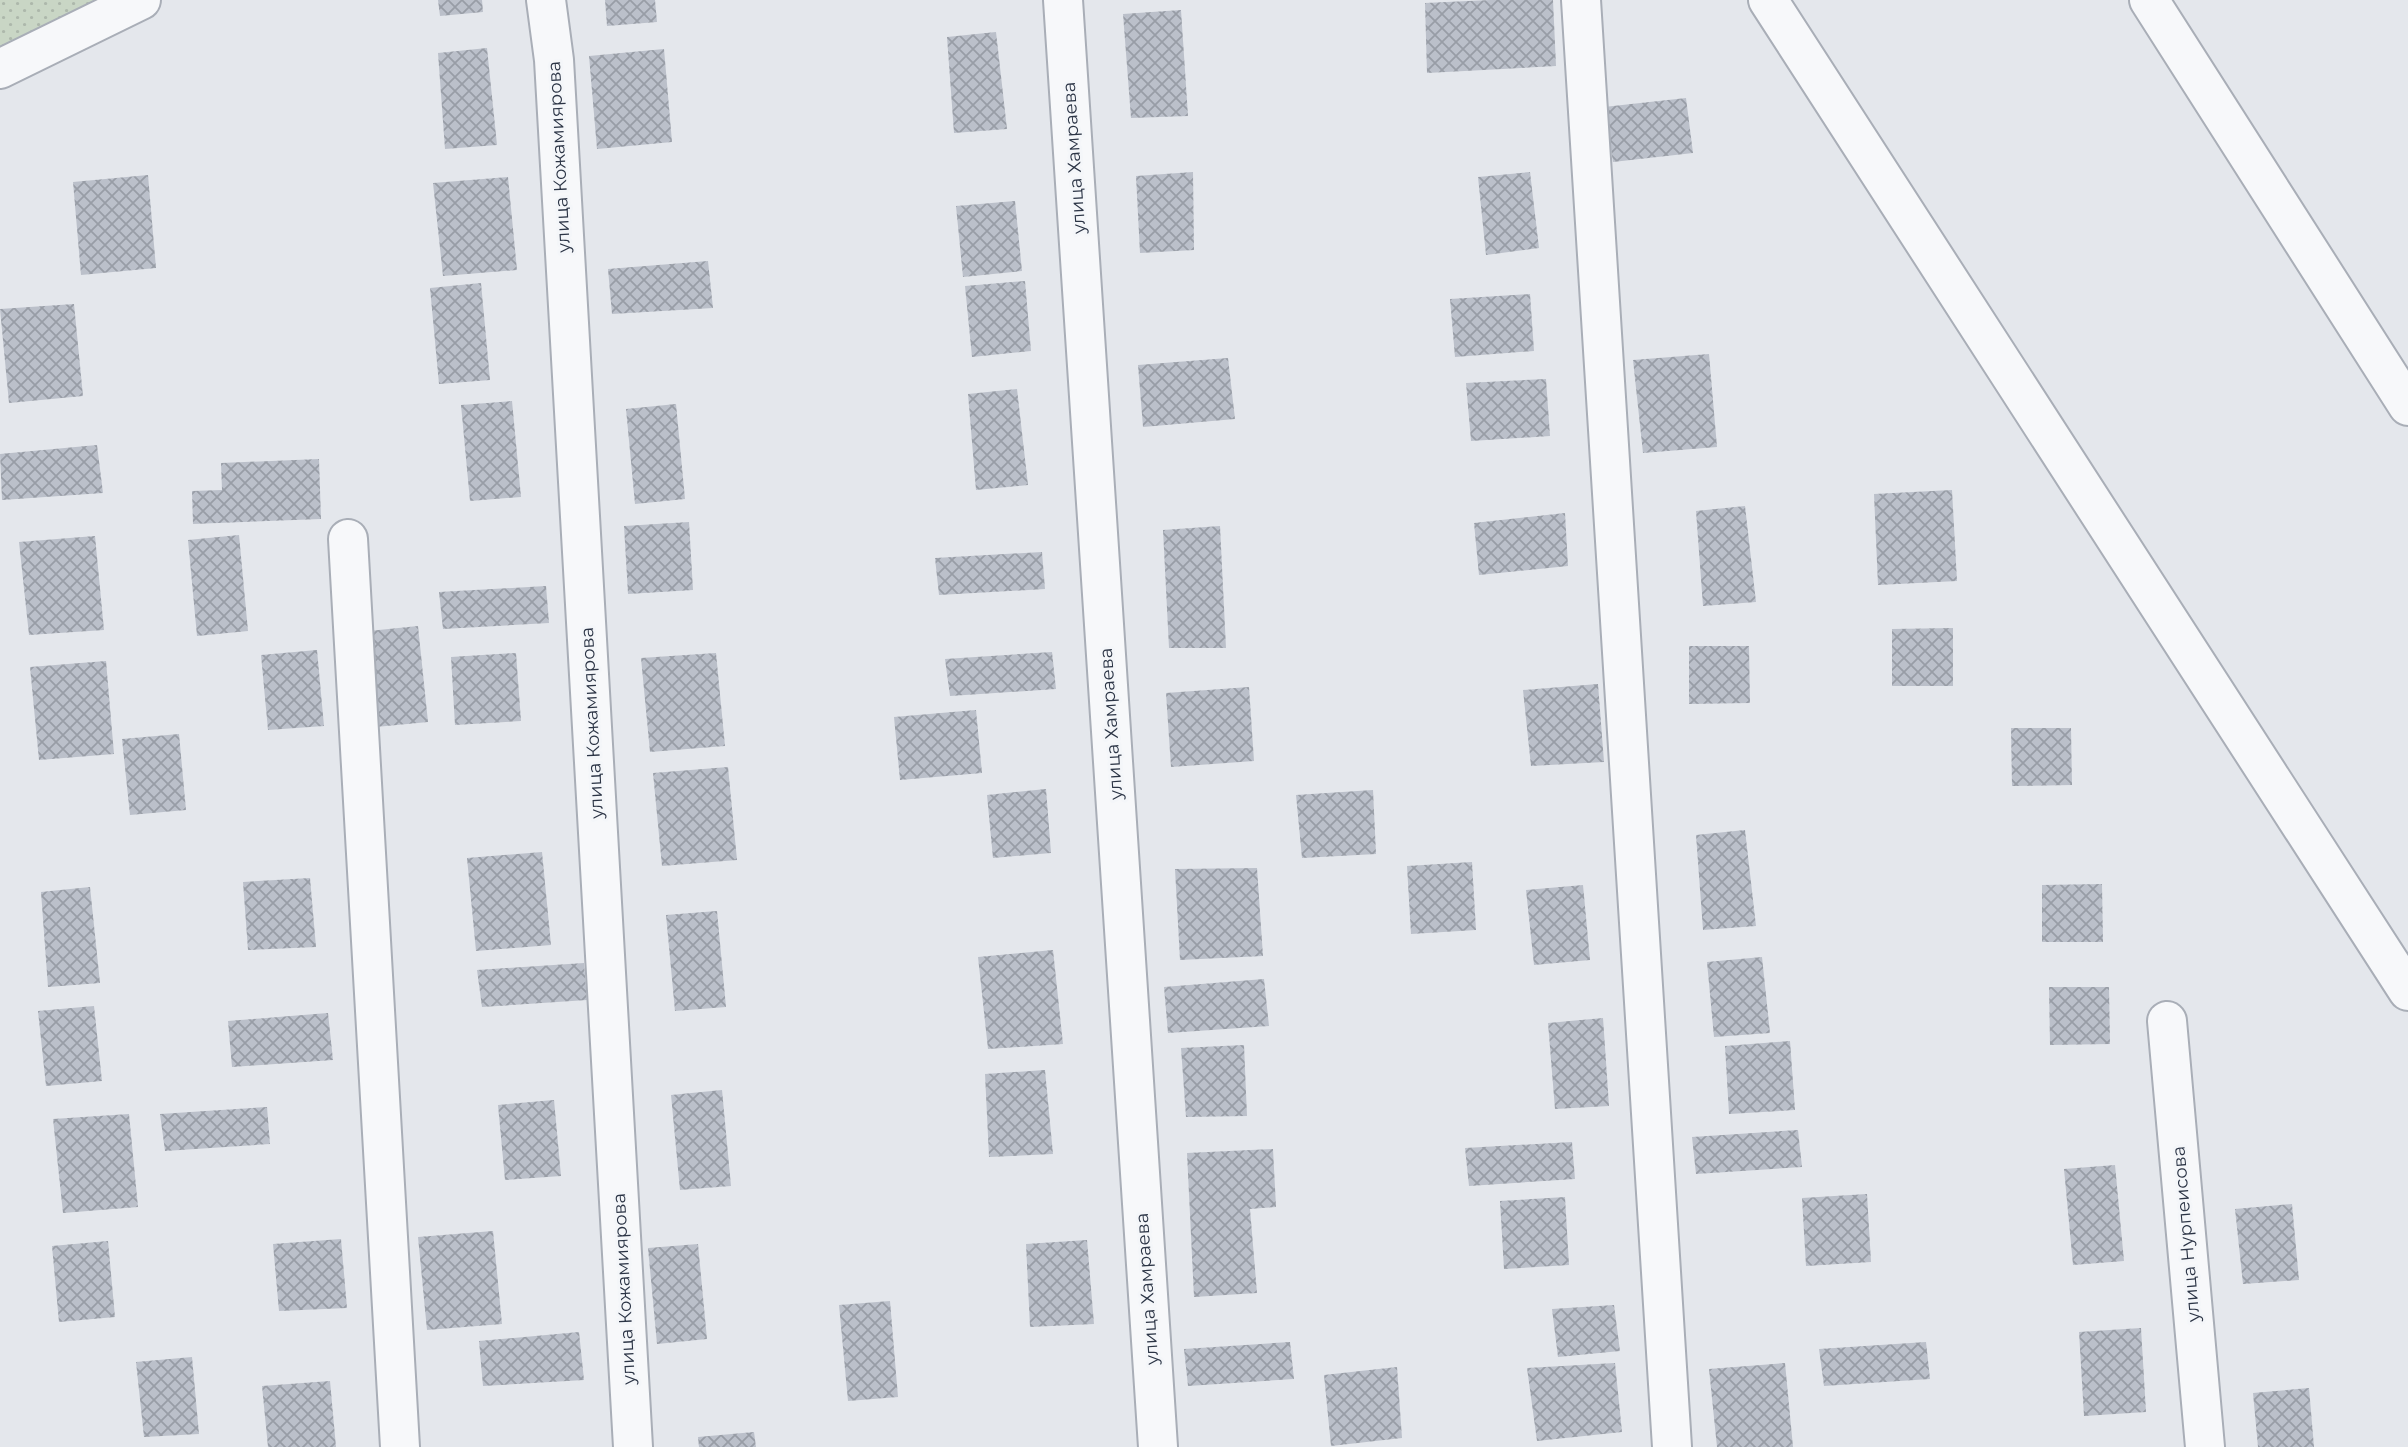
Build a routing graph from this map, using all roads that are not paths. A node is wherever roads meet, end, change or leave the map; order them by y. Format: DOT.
graph roads {
  1 [pos="141,0"];
  2 [pos="546,0"];
  3 [pos="1063,0"];
  4 [pos="1581,0"];
  5 [pos="1768,0"];
  6 [pos="2148,0"];
  7 [pos="0,69"];
  8 [pos="2408,406"];
  9 [pos="348,539"];
  10 [pos="2408,991"];
  11 [pos="2167,1021"];
  12 [pos="400,1447"];
  13 [pos="633,1447"];
  14 [pos="1158,1447"];
  15 [pos="1672,1447"];
  16 [pos="2205,1447"];
  1 -- 7 [label="street"];
  2 -- 13 [label="street, улица Кожамиярова"];
  3 -- 14 [label="street, улица Хамраева"];
  4 -- 15 [label="street"];
  5 -- 10 [label="street"];
  6 -- 8 [label="street"];
  9 -- 12 [label="street"];
  11 -- 16 [label="street, улица Нурпеисова"];
}
